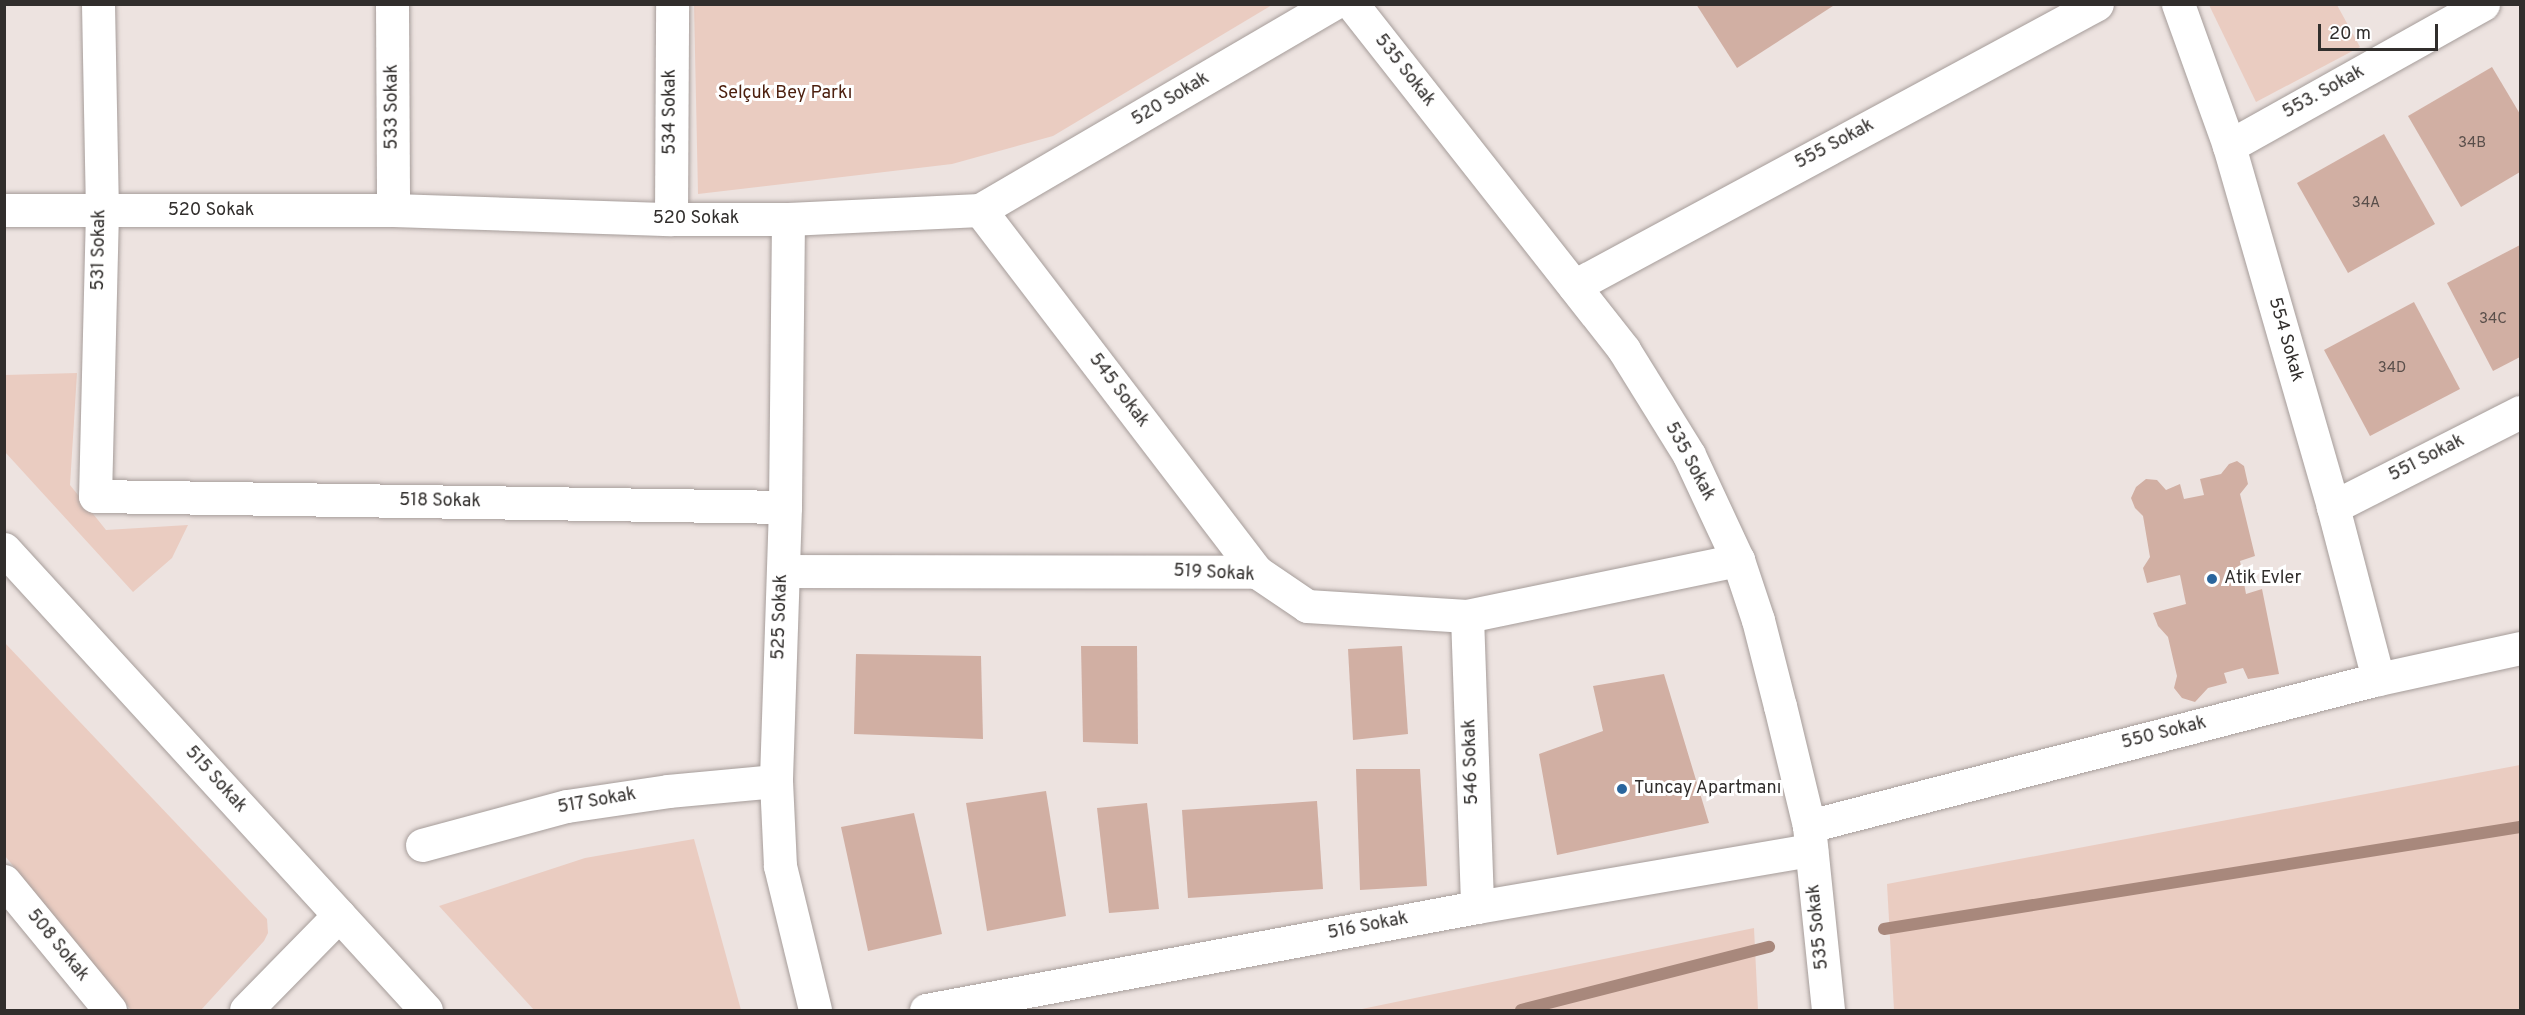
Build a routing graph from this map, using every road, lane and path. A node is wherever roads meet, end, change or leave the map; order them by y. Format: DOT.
graph roads {
  1 [pos="98,4"];
  2 [pos="392,4"];
  3 [pos="672,4"];
  4 [pos="1333,4"];
  5 [pos="1352,4"];
  6 [pos="2097,4"];
  7 [pos="2178,4"];
  8 [pos="2482,4"];
  9 [pos="2229,146"];
  10 [pos="4,210"];
  11 [pos="393,210"];
  12 [pos="980,210"];
  13 [pos="102,211"];
  14 [pos="671,219"];
  15 [pos="788,219"];
  16 [pos="1574,286"];
  17 [pos="2520,412"];
  18 [pos="95,496"];
  19 [pos="785,507"];
  20 [pos="2333,507"];
  21 [pos="4,549"];
  22 [pos="1738,560"];
  23 [pos="783,571"];
  24 [pos="1257,572"];
  25 [pos="1467,616"];
  26 [pos="2520,648"];
  27 [pos="2378,679"];
  28 [pos="776,780"];
  29 [pos="1810,838"];
  30 [pos="422,845"];
  31 [pos="4,881"];
  32 [pos="1477,907"];
  33 [pos="339,915"];
  34 [pos="110,1011"];
  35 [pos="246,1011"];
  36 [pos="426,1011"];
  37 [pos="814,1011"];
  38 [pos="926,1011"];
  39 [pos="1828,1011"];
  1 -- 13 [label="street, 531 Sokak"];
  2 -- 11 [label="street, 533 Sokak"];
  3 -- 14 [label="street, 534 Sokak"];
  4 -- 12 [label="street, 520 Sokak"];
  5 -- 16 [label="street, 535 Sokak"];
  6 -- 16 [label="street, 555 Sokak"];
  7 -- 9 [label="street, 554 Sokak"];
  8 -- 9 [label="street, 553. Sokak"];
  9 -- 20 [label="street, 554 Sokak"];
  10 -- 13 [label="street, 520 Sokak"];
  11 -- 13 [label="street, 520 Sokak"];
  11 -- 14 [label="street, 520 Sokak"];
  12 -- 15 [label="street, 520 Sokak"];
  12 -- 24 [label="street, 545 Sokak"];
  13 -- 18 [label="street, 531 Sokak"];
  14 -- 15 [label="street, 520 Sokak"];
  15 -- 19 [label="street, 525 Sokak"];
  16 -- 22 [label="street, 535 Sokak"];
  17 -- 20 [label="street, 551 Sokak"];
  18 -- 19 [label="street, 518 Sokak"];
  19 -- 23 [label="street, 525 Sokak"];
  20 -- 27 [label="street, 554 Sokak"];
  21 -- 33 [label="street, 515 Sokak"];
  22 -- 25 [label="street, 519 Sokak"];
  22 -- 29 [label="street, 535 Sokak"];
  23 -- 24 [label="street, 519 Sokak"];
  23 -- 28 [label="street, 525 Sokak"];
  24 -- 25 [label="street, 519 Sokak"];
  25 -- 32 [label="street, 546 Sokak"];
  26 -- 27 [label="street, 550 Sokak"];
  27 -- 29 [label="street, 550 Sokak"];
  28 -- 30 [label="street, 517 Sokak"];
  28 -- 37 [label="street, 525 Sokak"];
  29 -- 32 [label="street, 516 Sokak"];
  29 -- 39 [label="street, 535 Sokak"];
  31 -- 34 [label="street, 508 Sokak"];
  32 -- 38 [label="street, 516 Sokak"];
  33 -- 35 [label="street"];
  33 -- 36 [label="street, 515 Sokak"];
}
